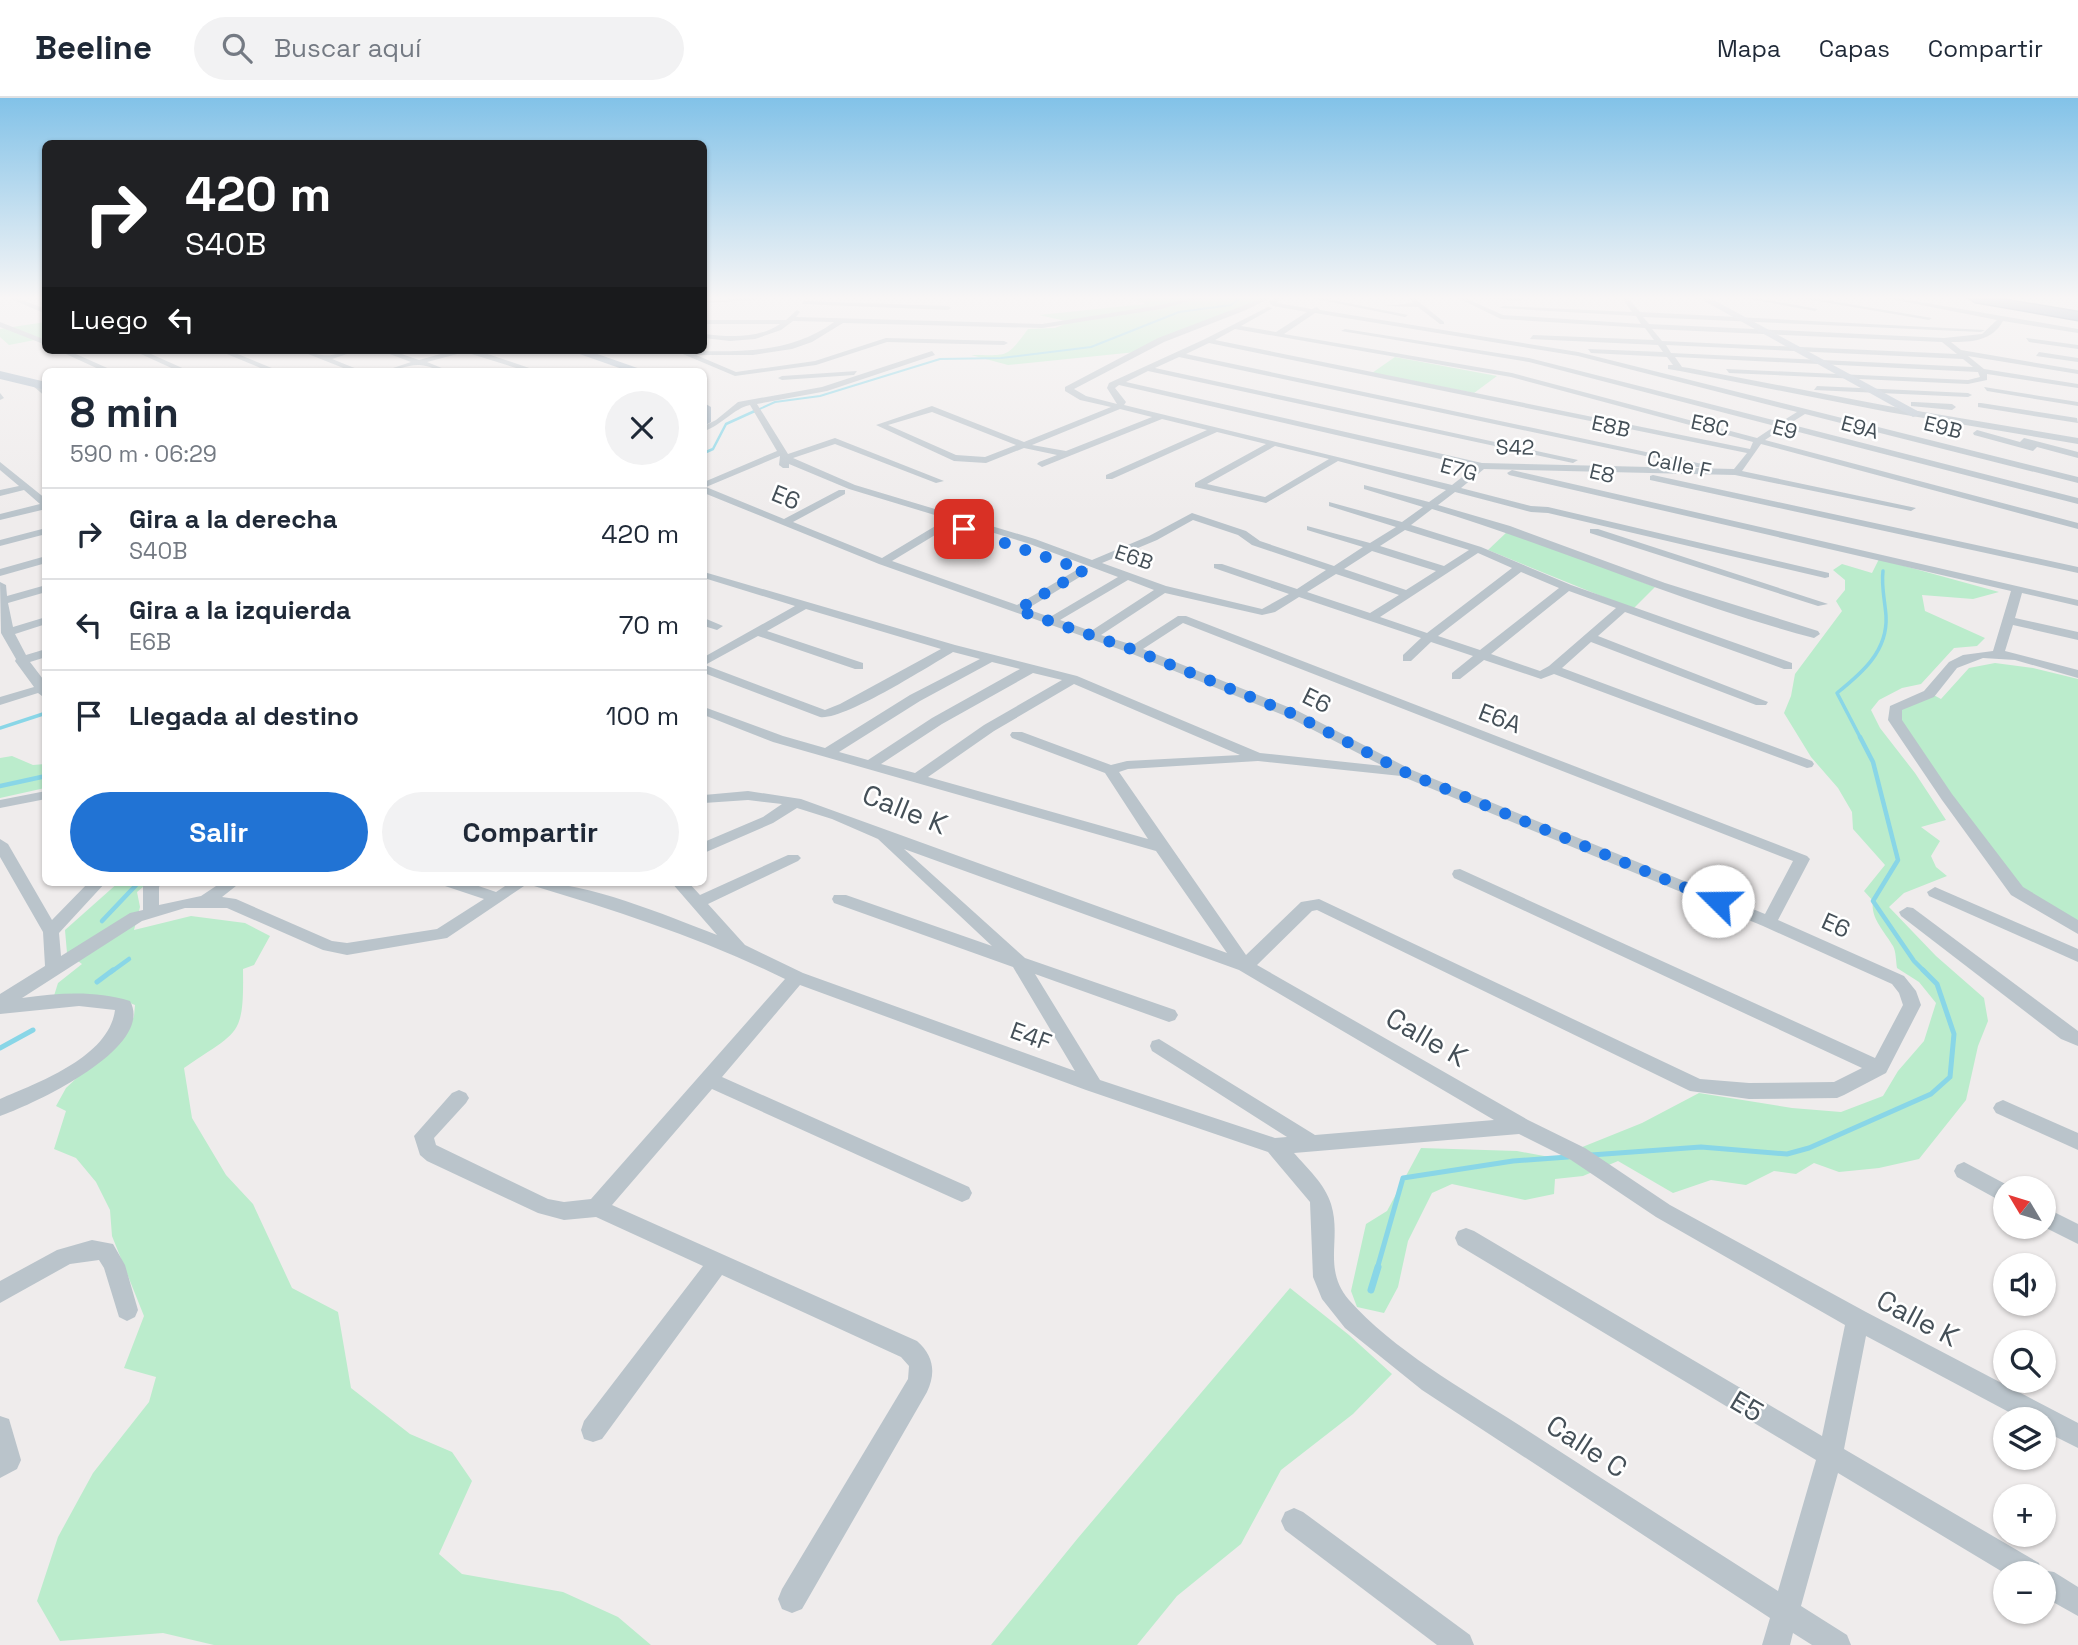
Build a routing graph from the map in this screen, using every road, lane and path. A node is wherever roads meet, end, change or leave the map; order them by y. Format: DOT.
graph roads {
  1 [pos="726,370"];
  2 [pos="763,370"];
  3 [pos="1102,370"];
  4 [pos="1146,370"];
  5 [pos="1155,370"];
  6 [pos="1253,370"];
  7 [pos="1352,370"];
  8 [pos="1484,370"];
  9 [pos="1517,370"];
  10 [pos="1568,370"];
  11 [pos="1642,370"];
  12 [pos="1685,370"];
  13 [pos="1708,370"];
  14 [pos="1838,370"];
  15 [pos="1981,370"];
  16 [pos="1982,370"];
  17 [pos="877,371"];
  18 [pos="0,373"];
  19 [pos="735,374"];
  20 [pos="1657,374"];
  21 [pos="1512,375"];
  22 [pos="1849,376"];
  23 [pos="1117,382"];
  24 [pos="1504,382"];
  25 [pos="42,383"];
  26 [pos="1752,383"];
  27 [pos="2078,386"];
  28 [pos="1632,387"];
  29 [pos="1769,387"];
  30 [pos="1987,389"];
  31 [pos="1497,390"];
  32 [pos="1873,390"];
  33 [pos="1736,393"];
  34 [pos="1968,395"];
  35 [pos="1489,398"];
  36 [pos="752,402"];
  37 [pos="1893,403"];
  38 [pos="2078,404"];
  39 [pos="1981,405"];
  40 [pos="1119,407"];
  41 [pos="1874,407"];
  42 [pos="1952,407"];
  43 [pos="1805,410"];
  44 [pos="1917,414"];
  45 [pos="1469,415"];
  46 [pos="1162,416"];
  47 [pos="2077,417"];
  48 [pos="1782,425"];
  49 [pos="707,428"];
  50 [pos="1217,429"];
  51 [pos="1759,440"];
  52 [pos="2075,441"];
  53 [pos="1274,443"];
  54 [pos="1022,444"];
  55 [pos="1754,452"];
  56 [pos="1067,454"];
  57 [pos="784,456"];
  58 [pos="1337,458"];
  59 [pos="2078,458"];
  60 [pos="1042,464"];
  61 [pos="1483,466"];
  62 [pos="2,469"];
  63 [pos="1614,469"];
  64 [pos="1736,472"];
  65 [pos="1109,477"];
  66 [pos="2078,480"];
  67 [pos="939,481"];
  68 [pos="707,486"];
  69 [pos="26,487"];
  70 [pos="1367,487"];
  71 [pos="707,488"];
  72 [pos="1453,488"];
  73 [pos="842,492"];
  74 [pos="0,494"];
  75 [pos="42,501"];
  76 [pos="2078,502"];
  77 [pos="1333,504"];
  78 [pos="42,506"];
  79 [pos="1433,506"];
  80 [pos="1911,508"];
  81 [pos="1531,509"];
  82 [pos="0,517"];
  83 [pos="783,523"];
  84 [pos="946,523"];
  85 [pos="1404,526"];
  86 [pos="2078,526"];
  87 [pos="1311,528"];
  88 [pos="1506,528"];
  89 [pos="42,532"];
  90 [pos="987,532"];
  91 [pos="0,543"];
  92 [pos="1370,548"];
  93 [pos="1477,549"];
  94 [pos="42,560"];
  95 [pos="883,562"];
  96 [pos="1218,566"];
  97 [pos="1089,567"];
  98 [pos="1520,567"];
  99 [pos="1446,570"];
  100 [pos="2078,570"];
  101 [pos="1334,571"];
  102 [pos="0,573"];
  103 [pos="1129,575"];
  104 [pos="1825,575"];
  105 [pos="707,576"];
  106 [pos="1118,582"];
  107 [pos="0,585"];
  108 [pos="1567,587"];
  109 [pos="42,589"];
  110 [pos="1163,589"];
  111 [pos="2017,589"];
  112 [pos="1297,593"];
  113 [pos="1405,593"];
  114 [pos="1,601"];
  115 [pos="2078,603"];
  116 [pos="806,604"];
  117 [pos="1822,604"];
  118 [pos="1624,607"];
  119 [pos="1017,610"];
  120 [pos="1369,619"];
  121 [pos="2009,620"];
  122 [pos="42,621"];
  123 [pos="1049,622"];
  124 [pos="707,623"];
  125 [pos="717,626"];
  126 [pos="757,632"];
  127 [pos="7,633"];
  128 [pos="1814,634"];
  129 [pos="1091,636"];
  130 [pos="2078,636"];
  131 [pos="1429,638"];
  132 [pos="1591,638"];
  133 [pos="951,648"];
  134 [pos="1134,650"];
  135 [pos="1998,653"];
  136 [pos="42,654"];
  137 [pos="1482,655"];
  138 [pos="993,657"];
  139 [pos="1407,658"];
  140 [pos="707,660"];
  141 [pos="22,661"];
  142 [pos="859,666"];
  143 [pos="1788,666"];
  144 [pos="1032,668"];
  145 [pos="707,670"];
  146 [pos="1547,672"];
  147 [pos="2078,674"];
  148 [pos="1456,676"];
  149 [pos="1073,679"];
  150 [pos="42,687"];
  151 [pos="42,690"];
  152 [pos="0,701"];
  153 [pos="1760,702"];
  154 [pos="707,712"];
  155 [pos="1017,735"];
  156 [pos="827,753"];
  157 [pos="1258,757"];
  158 [pos="1807,764"];
  159 [pos="870,765"];
  160 [pos="1111,770"];
  161 [pos="1407,773"];
  162 [pos="916,779"];
  163 [pos="42,795"];
  164 [pos="707,799"];
  165 [pos="796,802"];
  166 [pos="0,804"];
  167 [pos="878,834"];
  168 [pos="0,844"];
  169 [pos="707,847"];
  170 [pos="1164,848"];
  171 [pos="793,858"];
  172 [pos="1460,874"];
  173 [pos="94,886"];
  174 [pos="151,886"];
  175 [pos="227,886"];
  176 [pos="463,886"];
  177 [pos="515,886"];
  178 [pos="553,886"];
  179 [pos="683,886"];
  180 [pos="1935,892"];
  181 [pos="495,897"];
  182 [pos="839,899"];
  183 [pos="205,901"];
  184 [pos="699,902"];
  185 [pos="1907,912"];
  186 [pos="144,914"];
  187 [pos="1769,922"];
  188 [pos="2078,928"];
  189 [pos="51,932"];
  190 [pos="739,949"];
  191 [pos="2078,956"];
  192 [pos="1018,960"];
  193 [pos="61,964"];
  194 [pos="1245,966"];
  195 [pos="797,977"];
  196 [pos="0,1005"];
  197 [pos="1169,1015"];
  198 [pos="2078,1039"];
  199 [pos="1159,1046"];
  200 [pos="1879,1068"];
  201 [pos="708,1079"];
  202 [pos="1093,1085"];
  203 [pos="459,1098"];
  204 [pos="0,1108"];
  205 [pos="2003,1108"];
  206 [pos="1521,1126"];
  207 [pos="1311,1142"];
  208 [pos="2078,1142"];
  209 [pos="1275,1146"];
  210 [pos="1964,1171"];
  211 [pos="1993,1188"];
  212 [pos="962,1194"];
  213 [pos="597,1208"];
  214 [pos="2056,1223"];
  215 [pos="2078,1236"];
  216 [pos="1466,1238"];
  217 [pos="719,1262"];
  218 [pos="0,1293"];
  219 [pos="127,1310"];
  220 [pos="1858,1320"];
  221 [pos="0,1428"];
  222 [pos="593,1430"];
  223 [pos="2072,1431"];
  224 [pos="1830,1456"];
  225 [pos="4,1462"];
  226 [pos="1294,1521"];
  227 [pos="2009,1561"];
  228 [pos="2056,1589"];
  229 [pos="792,1599"];
  230 [pos="2078,1602"];
  231 [pos="1786,1612"];
  232 [pos="1460,1645"];
  233 [pos="1776,1645"];
  234 [pos="1837,1645"];
  1 -- 19 [label="street"];
  2 -- 19 [label="street"];
  3 -- 40 [label="street, E7G"];
  4 -- 23 [label="street"];
  5 -- 63 [label="street, Calle F"];
  6 -- 45 [label="street, E8B"];
  7 -- 35 [label="street, E8C"];
  8 -- 21 [label="street, E9"];
  9 -- 21 [label="street"];
  10 -- 28 [label="street, E9A"];
  11 -- 20 [label="street, E9B"];
  12 -- 26 [label="street"];
  13 -- 22 [label="street"];
  14 -- 22 [label="street"];
  15 -- 22 [label="street"];
  16 -- 27 [label="street"];
  17 -- 19 [label="street"];
  17 -- 36 [label="street"];
  18 -- 25 [label="main road"];
  20 -- 28 [label="street"];
  20 -- 33 [label="street, E9B"];
  21 -- 24 [label="street"];
  21 -- 51 [label="street, E9"];
  22 -- 32 [label="street"];
  23 -- 40 [label="street"];
  23 -- 61 [label="street, E8"];
  26 -- 29 [label="street"];
  26 -- 33 [label="street"];
  28 -- 48 [label="street, E9A"];
  29 -- 32 [label="street"];
  29 -- 41 [label="street"];
  30 -- 38 [label="street"];
  31 -- 35 [label="street"];
  32 -- 34 [label="street"];
  32 -- 37 [label="street"];
  33 -- 43 [label="street, E9B"];
  35 -- 45 [label="street"];
  35 -- 55 [label="street, E8C"];
  36 -- 49 [label="street"];
  36 -- 57 [label="street, E6B"];
  37 -- 41 [label="street"];
  37 -- 42 [label="street"];
  37 -- 44 [label="street"];
  39 -- 47 [label="street"];
  40 -- 46 [label="street, E7G"];
  40 -- 54 [label="street"];
  41 -- 44 [label="street"];
  43 -- 48 [label="street"];
  43 -- 66 [label="street, E9B"];
  44 -- 52 [label="street"];
  44 -- 59 [label="street"];
  45 -- 64 [label="street, E8B"];
  46 -- 50 [label="street, E7G"];
  46 -- 56 [label="street"];
  47 -- 52 [label="street"];
  48 -- 51 [label="street"];
  48 -- 76 [label="street, E9A"];
  50 -- 53 [label="street, E7G"];
  50 -- 65 [label="street"];
  51 -- 55 [label="street"];
  51 -- 86 [label="street, E9"];
  53 -- 58 [label="street, E7G"];
  53 -- 58 [label="street"];
  54 -- 54 [label="street"];
  54 -- 56 [label="street"];
  55 -- 64 [label="street"];
  56 -- 60 [label="street"];
  57 -- 67 [label="street"];
  57 -- 68 [label="street"];
  57 -- 73 [label="street, E6B"];
  57 -- 90 [label="street, E6B"];
  58 -- 72 [label="street, E7G"];
  61 -- 63 [label="street, S42"];
  61 -- 72 [label="street, S42"];
  61 -- 111 [label="street, E8"];
  62 -- 69 [label="street"];
  63 -- 64 [label="street, S42"];
  63 -- 100 [label="street, Calle F"];
  64 -- 80 [label="street, E8B"];
  69 -- 74 [label="street"];
  69 -- 75 [label="street"];
  70 -- 79 [label="street"];
  71 -- 83 [label="street, E6"];
  72 -- 79 [label="street, S42"];
  72 -- 81 [label="street, E7G"];
  73 -- 83 [label="street"];
  73 -- 84 [label="street, E6B"];
  77 -- 85 [label="street"];
  78 -- 82 [label="street"];
  79 -- 85 [label="street, S42"];
  79 -- 88 [label="street"];
  81 -- 88 [label="street"];
  81 -- 104 [label="street, E7G"];
  81 -- 117 [label="street"];
  83 -- 95 [label="street, E6"];
  84 -- 90 [label="street, E6B"];
  84 -- 95 [label="street"];
  85 -- 92 [label="street, S42"];
  85 -- 93 [label="street"];
  87 -- 92 [label="street"];
  88 -- 128 [label="street"];
  89 -- 91 [label="street"];
  90 -- 97 [label="street, E6B"];
  92 -- 99 [label="street"];
  92 -- 101 [label="street, S42"];
  93 -- 98 [label="street"];
  93 -- 99 [label="street"];
  94 -- 102 [label="street"];
  95 -- 119 [label="street, E6"];
  96 -- 112 [label="street"];
  97 -- 101 [label="street"];
  97 -- 103 [label="street, E6B"];
  97 -- 106 [label="street, E6B"];
  97 -- 119 [label="street"];
  98 -- 108 [label="street"];
  98 -- 131 [label="street"];
  99 -- 113 [label="street"];
  101 -- 112 [label="street, S42"];
  101 -- 113 [label="street"];
  103 -- 106 [label="street"];
  103 -- 110 [label="street, E6B"];
  105 -- 116 [label="street"];
  106 -- 110 [label="street, E6B"];
  106 -- 123 [label="street"];
  107 -- 114 [label="street"];
  108 -- 118 [label="street"];
  108 -- 137 [label="street"];
  109 -- 114 [label="street"];
  110 -- 112 [label="street, S42"];
  110 -- 129 [label="street"];
  111 -- 115 [label="street, E8"];
  111 -- 121 [label="street"];
  112 -- 120 [label="street"];
  113 -- 120 [label="street"];
  114 -- 127 [label="street"];
  116 -- 126 [label="street"];
  116 -- 133 [label="street"];
  118 -- 132 [label="street"];
  118 -- 143 [label="street"];
  119 -- 123 [label="street, E6"];
  120 -- 131 [label="street"];
  121 -- 130 [label="street"];
  121 -- 135 [label="street"];
  122 -- 127 [label="street"];
  123 -- 129 [label="street, E6"];
  124 -- 125 [label="street"];
  126 -- 140 [label="street"];
  126 -- 142 [label="street"];
  127 -- 141 [label="street"];
  129 -- 134 [label="street, E6"];
  131 -- 137 [label="street"];
  131 -- 139 [label="street"];
  132 -- 146 [label="street"];
  132 -- 153 [label="street"];
  133 -- 138 [label="street"];
  133 -- 145 [label="street"];
  134 -- 161 [label="street, E6"];
  134 -- 187 [label="street, E6A"];
  135 -- 147 [label="street"];
  135 -- 188 [label="street"];
  136 -- 141 [label="street"];
  137 -- 146 [label="street"];
  137 -- 148 [label="street"];
  138 -- 144 [label="street"];
  138 -- 156 [label="street"];
  141 -- 150 [label="street"];
  144 -- 149 [label="street"];
  144 -- 159 [label="street"];
  146 -- 158 [label="street"];
  149 -- 157 [label="street"];
  149 -- 162 [label="street"];
  151 -- 152 [label="street"];
  154 -- 156 [label="street"];
  155 -- 160 [label="street"];
  156 -- 159 [label="street"];
  157 -- 160 [label="street"];
  157 -- 161 [label="street"];
  159 -- 162 [label="street"];
  160 -- 170 [label="street"];
  161 -- 187 [label="street, E6"];
  162 -- 170 [label="street"];
  163 -- 166 [label="street"];
  164 -- 165 [label="street, Calle K"];
  165 -- 167 [label="street, Calle K"];
  165 -- 169 [label="street"];
  167 -- 192 [label="street"];
  167 -- 194 [label="street, Calle K"];
  168 -- 189 [label="street"];
  170 -- 194 [label="street"];
  171 -- 184 [label="street"];
  172 -- 200 [label="street"];
  173 -- 189 [label="street"];
  174 -- 186 [label="street"];
  175 -- 183 [label="street"];
  176 -- 181 [label="street"];
  177 -- 181 [label="street"];
  178 -- 190 [label="street, E4F"];
  179 -- 184 [label="street"];
  180 -- 191 [label="street"];
  181 -- 183 [label="street"];
  182 -- 192 [label="street"];
  183 -- 186 [label="street"];
  184 -- 190 [label="street"];
  185 -- 198 [label="street"];
  186 -- 193 [label="street"];
  187 -- 200 [label="street, E6"];
  189 -- 193 [label="street"];
  190 -- 195 [label="street, E4F"];
  192 -- 197 [label="street"];
  192 -- 202 [label="street"];
  193 -- 196 [label="street"];
  194 -- 200 [label="street"];
  194 -- 206 [label="street, Calle K"];
  195 -- 201 [label="street"];
  195 -- 202 [label="street, E4F"];
  196 -- 204 [label="street"];
  199 -- 207 [label="street"];
  201 -- 212 [label="street"];
  201 -- 213 [label="street"];
  202 -- 209 [label="street, E4F"];
  203 -- 213 [label="street"];
  205 -- 208 [label="street"];
  206 -- 207 [label="street, E4F"];
  206 -- 220 [label="street, Calle K"];
  207 -- 209 [label="street, E4F"];
  209 -- 231 [label="street, Calle C"];
  210 -- 211 [label="street"];
  213 -- 217 [label="street"];
  214 -- 215 [label="street"];
  216 -- 224 [label="street, E5"];
  217 -- 222 [label="street"];
  217 -- 229 [label="street"];
  218 -- 219 [label="street"];
  220 -- 223 [label="street, Calle K"];
  220 -- 224 [label="street"];
  221 -- 225 [label="street"];
  224 -- 227 [label="street, E5"];
  224 -- 231 [label="street"];
  226 -- 232 [label="street"];
  228 -- 230 [label="street"];
  231 -- 233 [label="street"];
  231 -- 234 [label="street, Calle C"];
}
